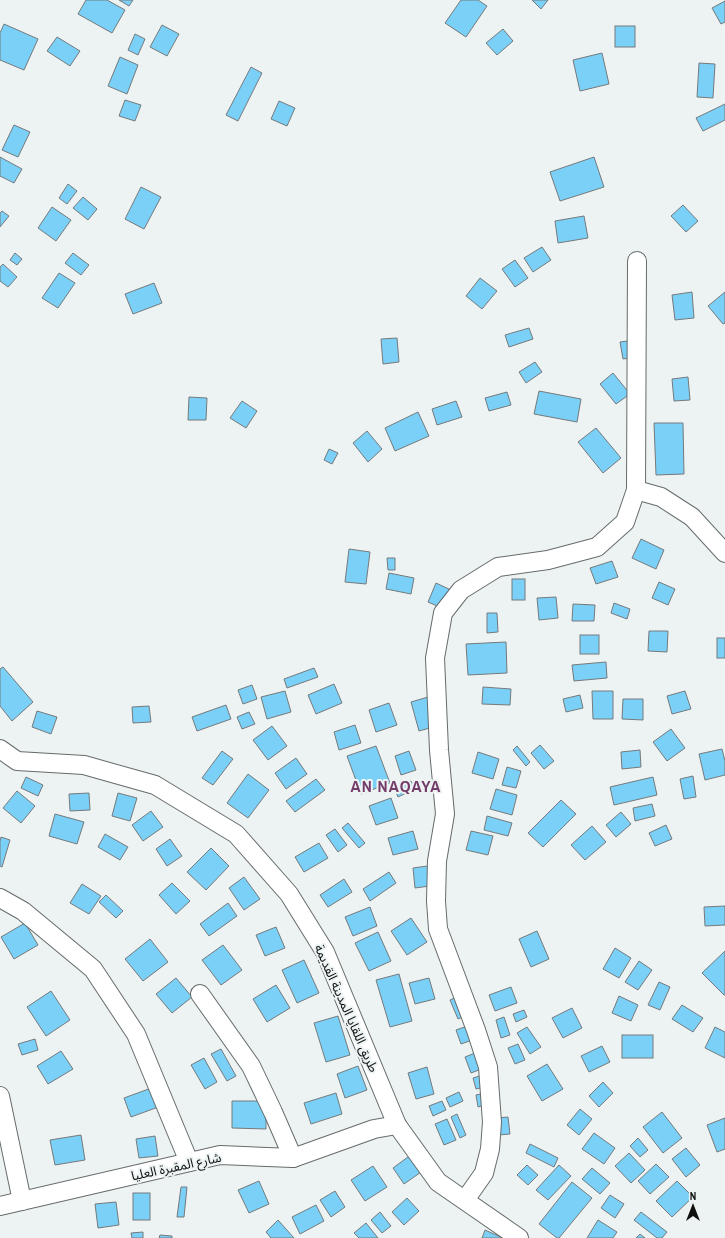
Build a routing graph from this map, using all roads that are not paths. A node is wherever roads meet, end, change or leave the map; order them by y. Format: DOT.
graph roads {
  1 [pos="637,261"];
  2 [pos="636,490"];
  3 [pos="725,553"];
  4 [pos="0,749"];
  5 [pos="0,898"];
  6 [pos="200,994"];
  7 [pos="0,1096"];
  8 [pos="397,1125"];
  9 [pos="293,1158"];
  10 [pos="189,1162"];
  11 [pos="465,1200"];
  12 [pos="22,1201"];
  13 [pos="0,1206"];
  14 [pos="519,1238"];
  1 -- 2 [label="street"];
  2 -- 3 [label="street"];
  2 -- 11 [label="street"];
  4 -- 8 [label="street, طريق اللقايا المدينة القديمة"];
  5 -- 10 [label="street"];
  6 -- 9 [label="street"];
  7 -- 12 [label="street"];
  8 -- 9 [label="street, شارع المقبرة العليا"];
  8 -- 11 [label="street, طريق اللقايا المدينة القديمة"];
  9 -- 10 [label="street, شارع المقبرة العليا"];
  10 -- 12 [label="street, شارع المقبرة العليا"];
  11 -- 14 [label="street, طريق اللقايا المدينة القديمة"];
  12 -- 13 [label="street, شارع المقبرة العليا"];
}
